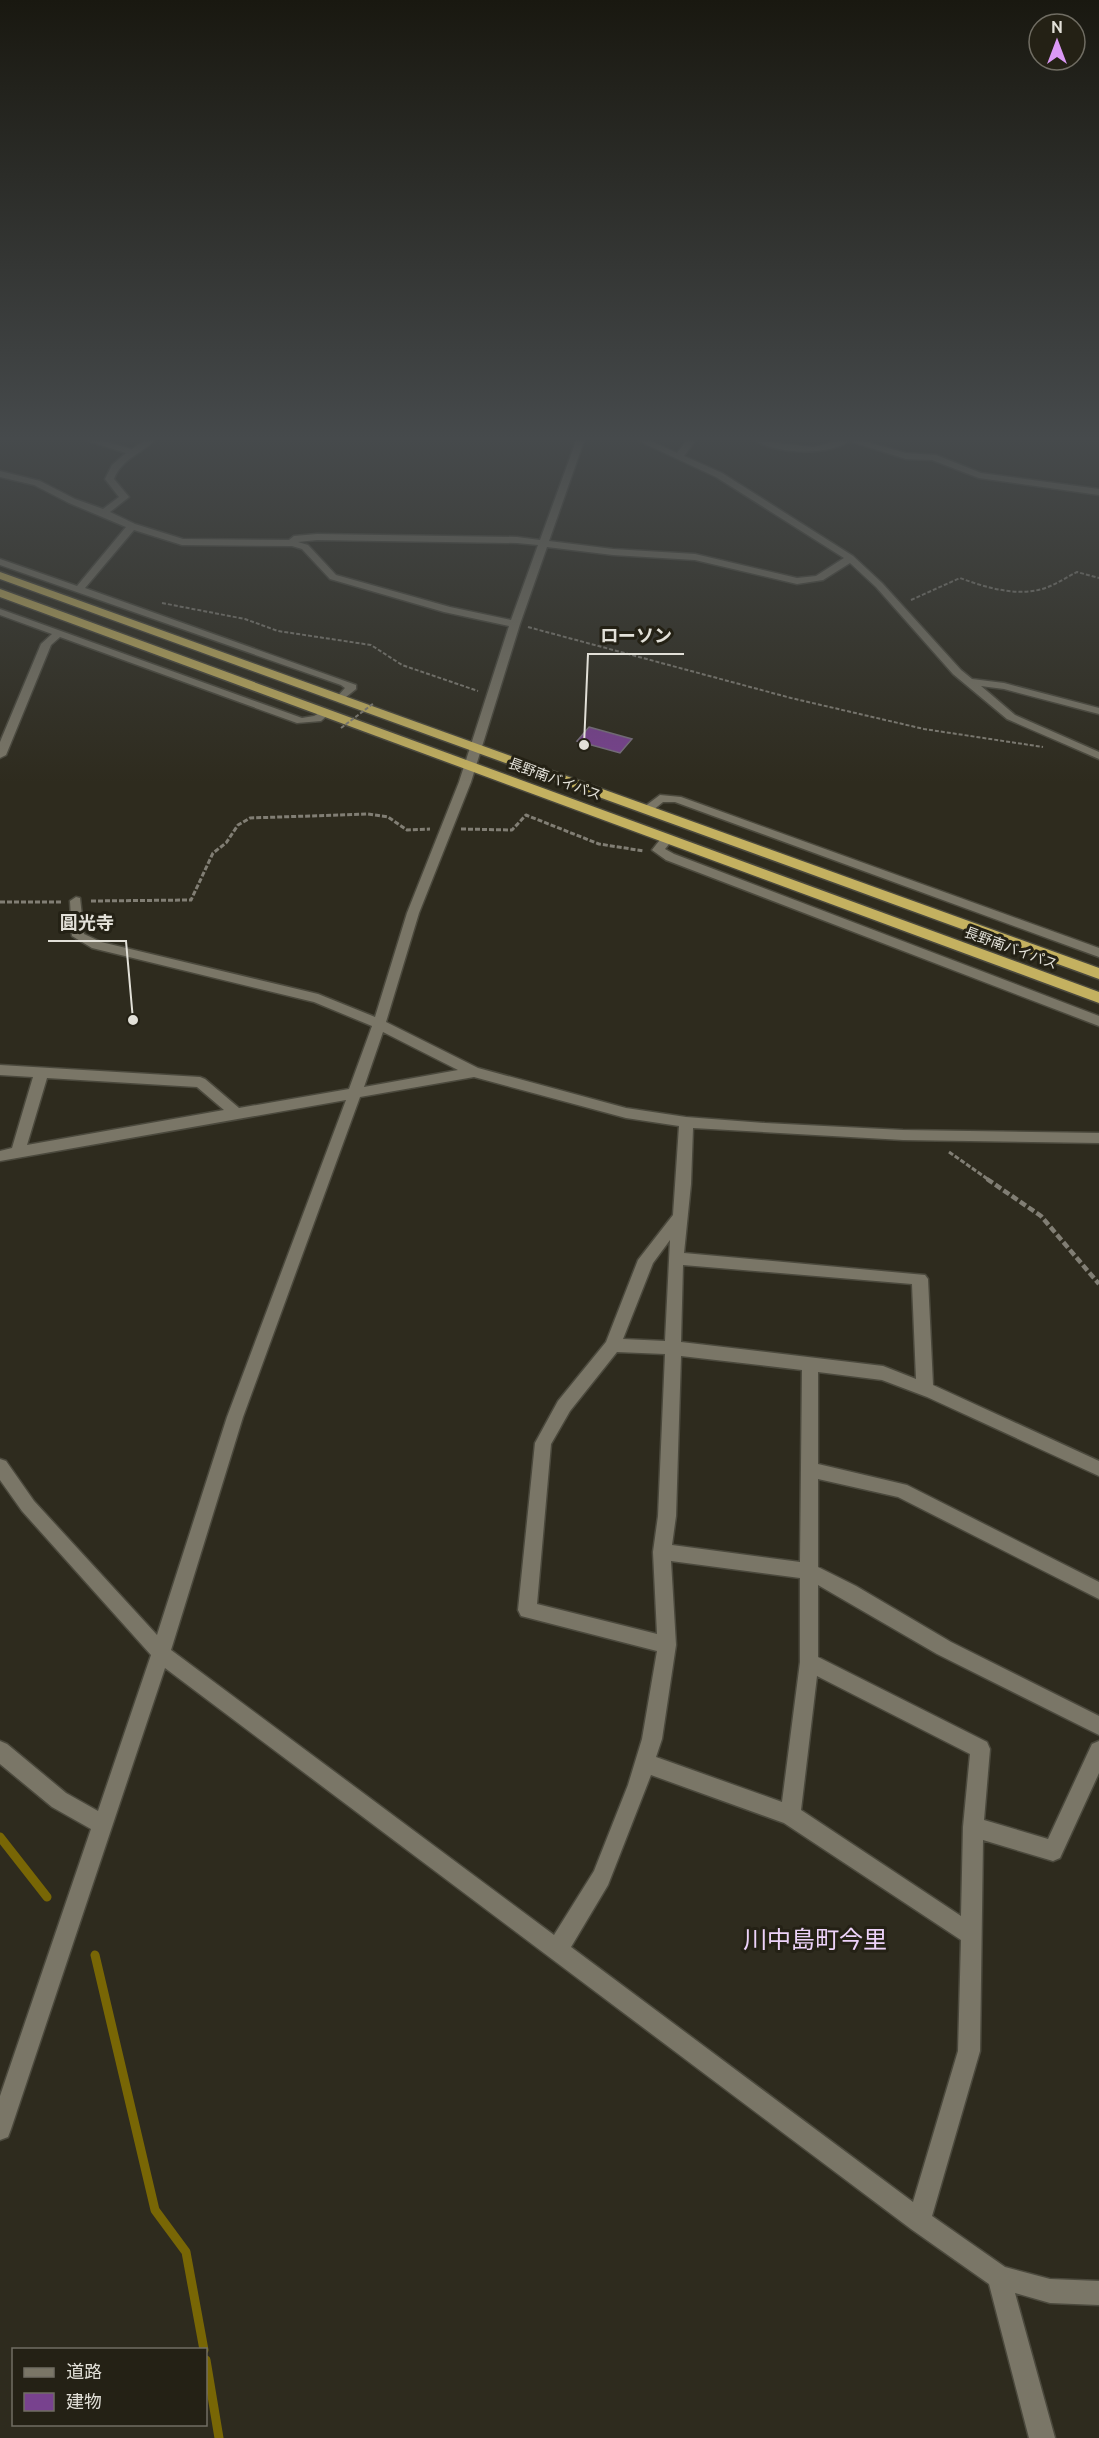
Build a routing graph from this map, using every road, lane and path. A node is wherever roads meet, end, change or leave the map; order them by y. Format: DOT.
graph roads {
  1 [pos="108,555"];
  2 [pos="312,555"];
  3 [pos="540,555"];
  4 [pos="670,555"];
  5 [pos="845,555"];
  6 [pos="850,558"];
  7 [pos="0,562"];
  8 [pos="0,575"];
  9 [pos="1099,578"];
  10 [pos="78,590"];
  11 [pos="0,592"];
  12 [pos="160,603"];
  13 [pos="898,606"];
  14 [pos="0,612"];
  15 [pos="515,624"];
  16 [pos="57,635"];
  17 [pos="970,682"];
  18 [pos="492,695"];
  19 [pos="341,698"];
  20 [pos="374,703"];
  21 [pos="1099,711"];
  22 [pos="325,712"];
  23 [pos="340,728"];
  24 [pos="4,733"];
  25 [pos="475,747"];
  26 [pos="1050,748"];
  27 [pos="0,754"];
  28 [pos="1099,756"];
  29 [pos="469,765"];
  30 [pos="648,809"];
  31 [pos="444,828"];
  32 [pos="663,845"];
  33 [pos="0,902"];
  34 [pos="76,902"];
  35 [pos="1099,953"];
  36 [pos="1099,974"];
  37 [pos="1099,998"];
  38 [pos="1099,1021"];
  39 [pos="379,1023"];
  40 [pos="0,1070"];
  41 [pos="474,1071"];
  42 [pos="41,1073"];
  43 [pos="353,1094"];
  44 [pos="235,1112"];
  45 [pos="686,1122"];
  46 [pos="927,1136"];
  47 [pos="1099,1138"];
  48 [pos="18,1152"];
  49 [pos="0,1156"];
  50 [pos="681,1216"];
  51 [pos="676,1258"];
  52 [pos="1099,1284"];
  53 [pos="614,1345"];
  54 [pos="673,1348"];
  55 [pos="810,1364"];
  56 [pos="925,1389"];
  57 [pos="0,1466"];
  58 [pos="809,1469"];
  59 [pos="1099,1469"];
  60 [pos="662,1552"];
  61 [pos="808,1571"];
  62 [pos="1099,1591"];
  63 [pos="666,1645"];
  64 [pos="161,1653"];
  65 [pos="809,1662"];
  66 [pos="1099,1726"];
  67 [pos="0,1750"];
  68 [pos="1099,1751"];
  69 [pos="645,1763"];
  70 [pos="790,1815"];
  71 [pos="102,1824"];
  72 [pos="973,1827"];
  73 [pos="970,1934"];
  74 [pos="557,1950"];
  75 [pos="0,2129"];
  76 [pos="919,2221"];
  77 [pos="999,2277"];
  78 [pos="1099,2293"];
  79 [pos="1042,2438"];
  1 -- 10 [label="street"];
  2 -- 15 [label="street"];
  3 -- 15 [label="street"];
  4 -- 6 [label="street"];
  5 -- 6 [label="street"];
  6 -- 13 [label="street"];
  7 -- 10 [label="street"];
  8 -- 19 [label="highway, 長野南バイパス"];
  9 -- 13 [label="path"];
  10 -- 19 [label="street"];
  11 -- 22 [label="highway, 長野南バイパス"];
  12 -- 18 [label="path"];
  13 -- 17 [label="street"];
  14 -- 16 [label="street"];
  15 -- 18 [label="street"];
  15 -- 26 [label="path"];
  16 -- 22 [label="street"];
  16 -- 24 [label="street"];
  17 -- 21 [label="street"];
  17 -- 28 [label="street"];
  18 -- 25 [label="street"];
  19 -- 25 [label="highway, 長野南バイパス"];
  20 -- 23 [label="path, bridge"];
  22 -- 29 [label="highway, 長野南バイパス"];
  24 -- 27 [label="street"];
  25 -- 29 [label="street"];
  25 -- 30 [label="highway, 長野南バイパス"];
  29 -- 31 [label="street"];
  29 -- 32 [label="highway, 長野南バイパス"];
  30 -- 35 [label="street"];
  30 -- 36 [label="highway, 長野南バイパス"];
  31 -- 32 [label="path"];
  31 -- 34 [label="path"];
  31 -- 39 [label="street"];
  32 -- 37 [label="highway, 長野南バイパス"];
  32 -- 38 [label="street"];
  33 -- 34 [label="path"];
  34 -- 39 [label="street"];
  39 -- 41 [label="street"];
  39 -- 43 [label="street"];
  40 -- 42 [label="street"];
  41 -- 43 [label="street"];
  41 -- 45 [label="street"];
  42 -- 44 [label="street"];
  42 -- 48 [label="street"];
  43 -- 44 [label="street"];
  43 -- 64 [label="street"];
  44 -- 48 [label="street"];
  45 -- 46 [label="street"];
  45 -- 50 [label="street"];
  46 -- 47 [label="street"];
  46 -- 52 [label="path"];
  48 -- 49 [label="street"];
  50 -- 51 [label="street"];
  50 -- 53 [label="street"];
  51 -- 54 [label="street"];
  51 -- 56 [label="street"];
  53 -- 54 [label="street"];
  53 -- 63 [label="street"];
  54 -- 55 [label="street"];
  54 -- 60 [label="street"];
  55 -- 56 [label="street"];
  55 -- 58 [label="street"];
  56 -- 59 [label="street"];
  57 -- 64 [label="street"];
  58 -- 61 [label="street"];
  58 -- 62 [label="street"];
  60 -- 61 [label="street"];
  60 -- 63 [label="street"];
  61 -- 65 [label="street"];
  61 -- 66 [label="street"];
  63 -- 69 [label="street"];
  64 -- 71 [label="street"];
  64 -- 74 [label="street"];
  65 -- 70 [label="street"];
  65 -- 72 [label="street"];
  67 -- 71 [label="street"];
  68 -- 72 [label="street"];
  69 -- 70 [label="street"];
  69 -- 74 [label="street"];
  70 -- 73 [label="street"];
  71 -- 75 [label="street"];
  72 -- 73 [label="street"];
  73 -- 76 [label="street"];
  74 -- 76 [label="street"];
  76 -- 77 [label="street"];
  77 -- 78 [label="street"];
  77 -- 79 [label="street"];
}
